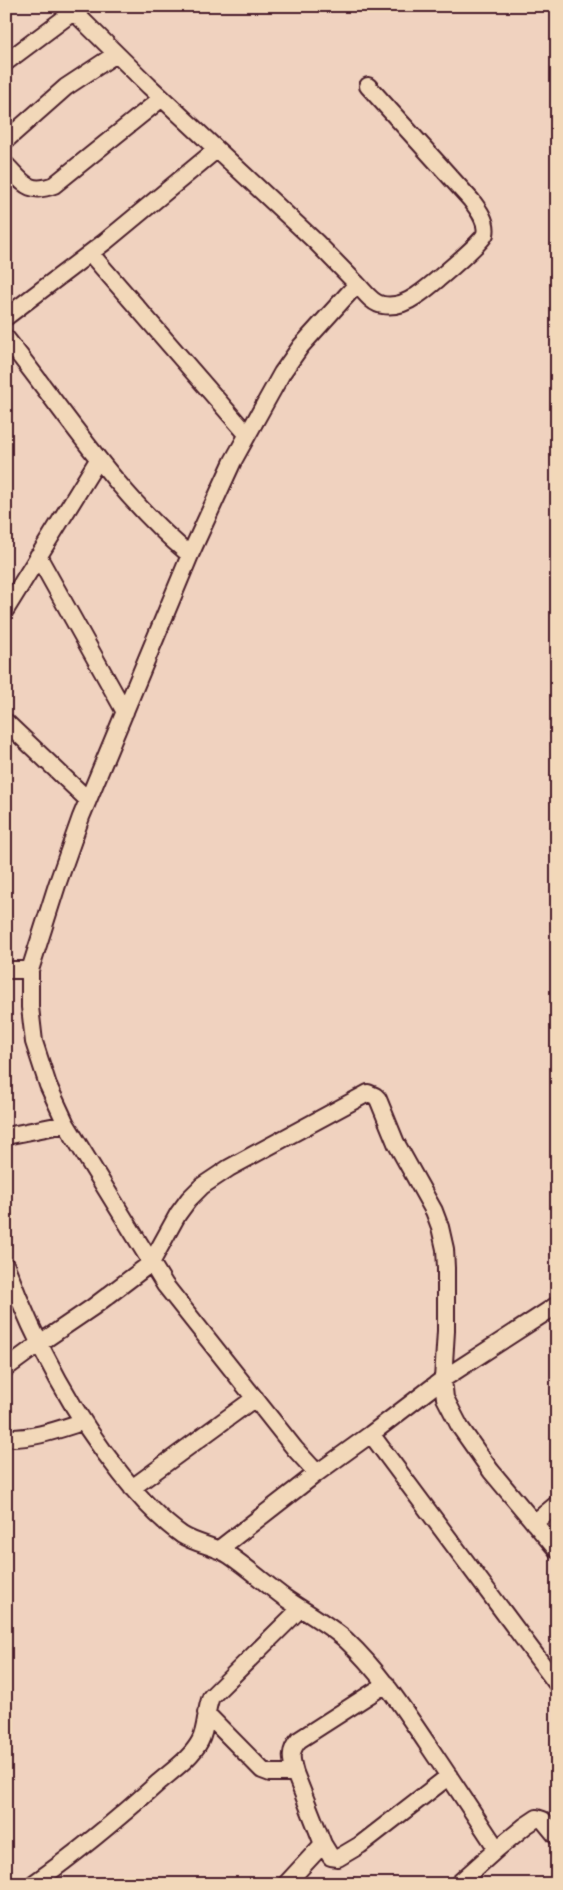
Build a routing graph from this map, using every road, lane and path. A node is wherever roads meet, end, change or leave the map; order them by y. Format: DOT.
graph roads {
  1 [pos="70,9"];
  2 [pos="116,54"];
  3 [pos="6,62"];
  4 [pos="368,86"];
  5 [pos="162,98"];
  6 [pos="6,140"];
  7 [pos="216,150"];
  8 [pos="6,165"];
  9 [pos="90,253"];
  10 [pos="357,284"];
  11 [pos="6,317"];
  12 [pos="6,338"];
  13 [pos="247,434"];
  14 [pos="98,460"];
  15 [pos="190,555"];
  16 [pos="38,556"];
  17 [pos="6,608"];
  18 [pos="125,712"];
  19 [pos="6,722"];
  20 [pos="88,800"];
  21 [pos="6,970"];
  22 [pos="30,970"];
  23 [pos="66,1124"];
  24 [pos="6,1136"];
  25 [pos="151,1263"];
  26 [pos="6,1266"];
  27 [pos="557,1304"];
  28 [pos="40,1343"];
  29 [pos="6,1368"];
  30 [pos="443,1379"];
  31 [pos="255,1398"];
  32 [pos="82,1422"];
  33 [pos="371,1434"];
  34 [pos="6,1438"];
  35 [pos="317,1473"];
  36 [pos="132,1488"];
  37 [pos="557,1504"];
  38 [pos="534,1522"];
  39 [pos="218,1550"];
  40 [pos="557,1550"];
  41 [pos="300,1609"];
  42 [pos="386,1684"];
  43 [pos="557,1684"];
  44 [pos="206,1713"];
  45 [pos="295,1772"];
  46 [pos="449,1776"];
  47 [pos="557,1837"];
  48 [pos="323,1844"];
  49 [pos="497,1849"];
  50 [pos="34,1884"];
  51 [pos="286,1884"];
  52 [pos="458,1884"];
  1 -- 2 [label="street"];
  1 -- 3 [label="street"];
  2 -- 5 [label="street"];
  2 -- 6 [label="street"];
  4 -- 10 [label="street"];
  5 -- 7 [label="street"];
  5 -- 8 [label="street"];
  7 -- 9 [label="street"];
  7 -- 10 [label="street"];
  9 -- 11 [label="street"];
  9 -- 13 [label="street"];
  10 -- 13 [label="street"];
  12 -- 14 [label="street"];
  13 -- 15 [label="street"];
  14 -- 15 [label="street"];
  14 -- 16 [label="street"];
  15 -- 18 [label="street"];
  16 -- 17 [label="street"];
  16 -- 18 [label="street"];
  18 -- 20 [label="street"];
  19 -- 20 [label="street"];
  20 -- 22 [label="street"];
  21 -- 22 [label="street"];
  22 -- 23 [label="street"];
  23 -- 24 [label="street"];
  23 -- 25 [label="street"];
  25 -- 28 [label="street"];
  25 -- 30 [label="street"];
  25 -- 31 [label="street"];
  26 -- 28 [label="street"];
  27 -- 30 [label="street"];
  28 -- 29 [label="street"];
  28 -- 32 [label="street"];
  30 -- 33 [label="street"];
  30 -- 38 [label="street"];
  31 -- 35 [label="street"];
  31 -- 36 [label="street"];
  32 -- 34 [label="street"];
  32 -- 36 [label="street"];
  33 -- 35 [label="street"];
  33 -- 43 [label="street"];
  35 -- 39 [label="street"];
  36 -- 39 [label="street"];
  37 -- 38 [label="street"];
  38 -- 40 [label="street"];
  39 -- 41 [label="street"];
  41 -- 42 [label="street"];
  41 -- 44 [label="street"];
  42 -- 45 [label="street"];
  42 -- 46 [label="street"];
  44 -- 45 [label="street"];
  44 -- 50 [label="street"];
  45 -- 48 [label="street"];
  46 -- 48 [label="street"];
  46 -- 49 [label="street"];
  47 -- 49 [label="street"];
  48 -- 51 [label="street"];
  49 -- 52 [label="street"];
}
